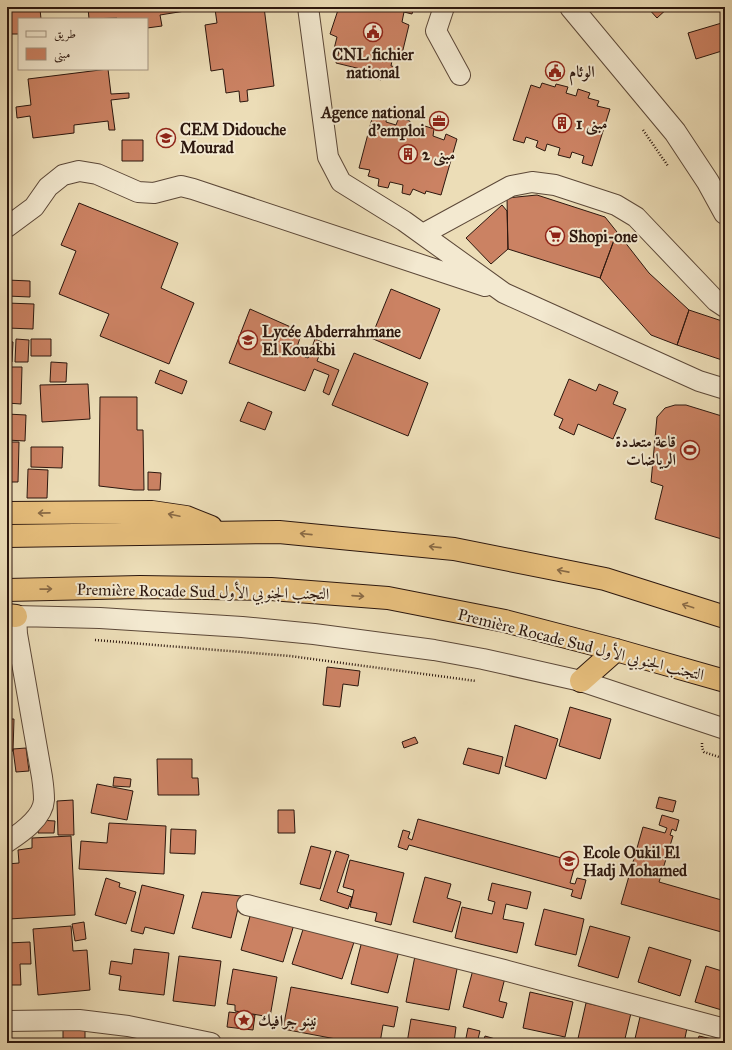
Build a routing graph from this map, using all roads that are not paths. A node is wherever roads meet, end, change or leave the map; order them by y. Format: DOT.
graph roads {
  1 [pos="308,7"];
  2 [pos="444,7"];
  3 [pos="571,7"];
  4 [pos="460,75"];
  5 [pos="725,213"];
  6 [pos="7,227"];
  7 [pos="423,234"];
  8 [pos="504,293"];
  9 [pos="725,307"];
  10 [pos="725,389"];
  11 [pos="7,513"];
  12 [pos="224,532"];
  13 [pos="7,536"];
  14 [pos="7,590"];
  15 [pos="11,616"];
  16 [pos="725,617"];
  17 [pos="616,650"];
  18 [pos="581,681"];
  19 [pos="725,681"];
  20 [pos="725,729"];
  21 [pos="7,842"];
  22 [pos="247,905"];
  23 [pos="7,1021"];
  24 [pos="725,1029"];
  25 [pos="178,1039"];
  26 [pos="210,1043"];
  1 -- 7 [label="street"];
  2 -- 4 [label="street"];
  3 -- 5 [label="street"];
  6 -- 8 [label="street"];
  7 -- 8 [label="street"];
  7 -- 9 [label="street"];
  8 -- 10 [label="street"];
  12 -- 11 [label="highway, one-way"];
  12 -- 13 [label="highway"];
  16 -- 12 [label="highway, one-way"];
  14 -- 17 [label="highway, Première Rocade Sud التجنب الجنوبي الأول, one-way"];
  15 -- 18 [label="street"];
  15 -- 21 [label="street"];
  17 -- 18 [label="highway"];
  17 -- 19 [label="highway, Première Rocade Sud التجنب الجنوبي الأول"];
  18 -- 20 [label="street"];
  22 -- 24 [label="street"];
  23 -- 25 [label="street"];
  25 -- 26 [label="street"];
}
